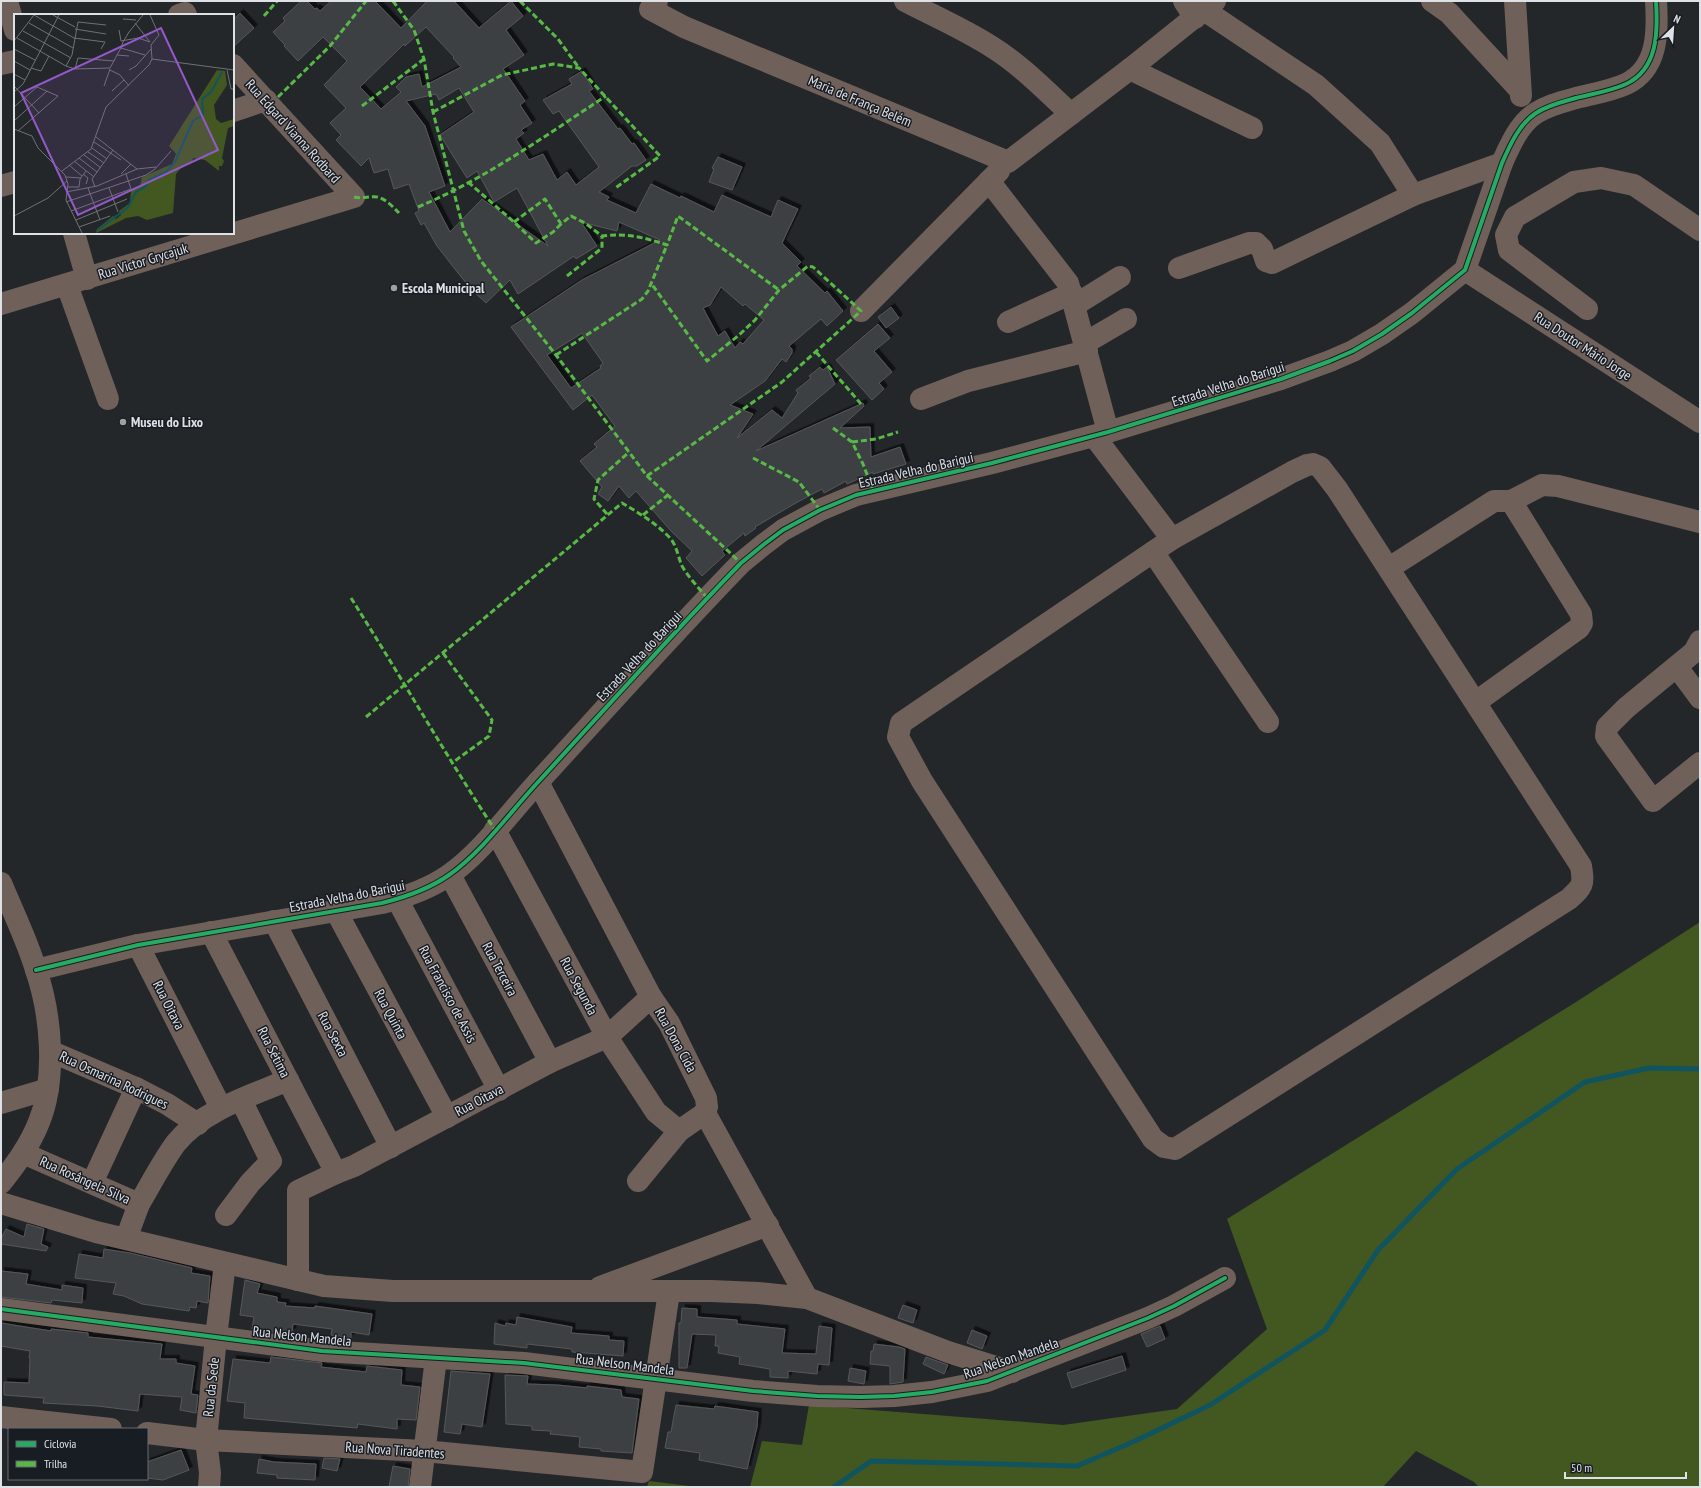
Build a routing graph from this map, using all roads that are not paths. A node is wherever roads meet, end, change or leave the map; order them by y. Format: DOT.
graph roads {
  1 [pos="8,1"];
  2 [pos="905,1"];
  3 [pos="1432,1"];
  4 [pos="1515,1"];
  5 [pos="1656,1"];
  6 [pos="649,4"];
  7 [pos="1200,7"];
  8 [pos="14,26"];
  9 [pos="14,61"];
  10 [pos="1,64"];
  11 [pos="234,66"];
  12 [pos="1130,69"];
  13 [pos="1520,90"];
  14 [pos="266,100"];
  15 [pos="234,111"];
  16 [pos="1071,114"];
  17 [pos="1525,122"];
  18 [pos="1252,128"];
  19 [pos="1008,162"];
  20 [pos="1502,163"];
  21 [pos="989,181"];
  22 [pos="14,182"];
  23 [pos="1,186"];
  24 [pos="1413,195"];
  25 [pos="354,197"];
  26 [pos="1700,230"];
  27 [pos="74,234"];
  28 [pos="234,234"];
  29 [pos="234,234"];
  30 [pos="1179,268"];
  31 [pos="1465,270"];
  32 [pos="1120,277"];
  33 [pos="87,279"];
  34 [pos="67,285"];
  35 [pos="1074,299"];
  36 [pos="1,304"];
  37 [pos="1587,309"];
  38 [pos="861,311"];
  39 [pos="1126,319"];
  40 [pos="1008,322"];
  41 [pos="1086,347"];
  42 [pos="108,399"];
  43 [pos="921,399"];
  44 [pos="1698,416"];
  45 [pos="1101,434"];
  46 [pos="1511,501"];
  47 [pos="1700,522"];
  48 [pos="1172,539"];
  49 [pos="1153,552"];
  50 [pos="1389,568"];
  51 [pos="1700,641"];
  52 [pos="1677,667"];
  53 [pos="1700,698"];
  54 [pos="1476,702"];
  55 [pos="1268,722"];
  56 [pos="1700,763"];
  57 [pos="538,782"];
  58 [pos="495,830"];
  59 [pos="450,875"];
  60 [pos="1,883"];
  61 [pos="397,899"];
  62 [pos="336,911"];
  63 [pos="274,922"];
  64 [pos="211,932"];
  65 [pos="138,945"];
  66 [pos="36,970"];
  67 [pos="651,997"];
  68 [pos="607,1037"];
  69 [pos="50,1050"];
  70 [pos="550,1062"];
  71 [pos="288,1080"];
  72 [pos="136,1088"];
  73 [pos="48,1089"];
  74 [pos="499,1090"];
  75 [pos="241,1100"];
  76 [pos="1,1103"];
  77 [pos="221,1108"];
  78 [pos="705,1113"];
  79 [pos="446,1117"];
  80 [pos="198,1124"];
  81 [pos="679,1131"];
  82 [pos="391,1147"];
  83 [pos="23,1153"];
  84 [pos="336,1173"];
  85 [pos="638,1181"];
  86 [pos="92,1183"];
  87 [pos="1,1184"];
  88 [pos="1,1203"];
  89 [pos="139,1204"];
  90 [pos="226,1215"];
  91 [pos="768,1225"];
  92 [pos="126,1239"];
  93 [pos="225,1263"];
  94 [pos="1225,1278"];
  95 [pos="298,1280"];
  96 [pos="586,1292"];
  97 [pos="669,1292"];
  98 [pos="807,1298"];
  99 [pos="1,1310"];
  100 [pos="216,1337"];
  101 [pos="436,1358"];
  102 [pos="1012,1372"];
  103 [pos="657,1378"];
  104 [pos="1,1417"];
  105 [pos="102,1428"];
  106 [pos="148,1433"];
  107 [pos="206,1440"];
  108 [pos="424,1451"];
  109 [pos="209,1487"];
  110 [pos="420,1487"];
  1 -- 8 [label="street"];
  2 -- 16 [label="street"];
  3 -- 13 [label="street"];
  4 -- 13 [label="street"];
  5 -- 17 [label="street"];
  6 -- 19 [label="street, Maria de França Belém"];
  7 -- 12 [label="street"];
  7 -- 24 [label="street"];
  9 -- 10 [label="street"];
  11 -- 14 [label="street, Rua Edgard Vianna Rodbard"];
  12 -- 16 [label="street"];
  12 -- 18 [label="street"];
  13 -- 17 [label="street"];
  14 -- 15 [label="street"];
  14 -- 25 [label="street, Rua Edgard Vianna Rodbard"];
  16 -- 19 [label="street"];
  17 -- 20 [label="street"];
  19 -- 21 [label="street"];
  20 -- 24 [label="street"];
  20 -- 31 [label="street"];
  21 -- 35 [label="street"];
  21 -- 38 [label="street"];
  22 -- 23 [label="street"];
  24 -- 30 [label="street"];
  25 -- 29 [label="street, Rua Victor Grycajuk"];
  26 -- 37 [label="street"];
  27 -- 33 [label="street"];
  28 -- 33 [label="street, Rua Victor Grycajuk"];
  31 -- 44 [label="street, Rua Doutor Mário Jorge"];
  31 -- 45 [label="street, Estrada Velha do Barigui"];
  32 -- 35 [label="street"];
  33 -- 34 [label="street, Rua Victor Grycajuk"];
  34 -- 36 [label="street, Rua Victor Grycajuk"];
  34 -- 42 [label="street"];
  35 -- 40 [label="street"];
  35 -- 41 [label="street"];
  39 -- 41 [label="street"];
  41 -- 43 [label="street"];
  41 -- 45 [label="street"];
  45 -- 48 [label="street"];
  45 -- 57 [label="street, Estrada Velha do Barigui"];
  46 -- 47 [label="street"];
  46 -- 50 [label="street"];
  46 -- 54 [label="street"];
  48 -- 49 [label="street"];
  48 -- 50 [label="street"];
  49 -- 54 [label="street"];
  49 -- 55 [label="street"];
  50 -- 54 [label="street"];
  51 -- 52 [label="street"];
  52 -- 53 [label="street"];
  52 -- 56 [label="street"];
  57 -- 58 [label="street, Estrada Velha do Barigui"];
  57 -- 67 [label="street, Rua Dona Cida"];
  58 -- 59 [label="street, Estrada Velha do Barigui"];
  58 -- 68 [label="street, Rua Segunda"];
  59 -- 61 [label="street, Estrada Velha do Barigui"];
  59 -- 70 [label="street, Rua Terceira"];
  60 -- 66 [label="street"];
  61 -- 62 [label="street, Estrada Velha do Barigui"];
  61 -- 74 [label="street, Rua Francisco de Assis"];
  62 -- 63 [label="street, Estrada Velha do Barigui"];
  62 -- 79 [label="street, Rua Quinta"];
  63 -- 64 [label="street, Estrada Velha do Barigui"];
  63 -- 82 [label="street, Rua Sexta"];
  64 -- 65 [label="street, Estrada Velha do Barigui"];
  64 -- 71 [label="street, Rua Sétima"];
  65 -- 66 [label="street, Estrada Velha do Barigui"];
  65 -- 77 [label="street, Rua Oitava"];
  66 -- 69 [label="street"];
  67 -- 68 [label="street, Rua Oitava"];
  67 -- 78 [label="street, Rua Dona Cida"];
  68 -- 70 [label="street, Rua Oitava"];
  68 -- 81 [label="street, Rua Segunda"];
  69 -- 72 [label="street, Rua Osmarina Rodrigues"];
  69 -- 73 [label="street"];
  70 -- 74 [label="street, Rua Oitava"];
  71 -- 75 [label="street, Rua Rosângela Silva"];
  71 -- 84 [label="street, Rua Sétima"];
  72 -- 80 [label="street, Rua Osmarina Rodrigues"];
  72 -- 86 [label="street"];
  73 -- 76 [label="street"];
  73 -- 83 [label="street"];
  74 -- 79 [label="street, Rua Oitava"];
  75 -- 77 [label="street, Rua Rosângela Silva"];
  75 -- 90 [label="street"];
  77 -- 80 [label="street, Rua Rosângela Silva"];
  78 -- 81 [label="street"];
  78 -- 91 [label="street, Rua Dona Cida"];
  79 -- 82 [label="street, Rua Oitava"];
  80 -- 89 [label="street, Rua Rosângela Silva"];
  81 -- 85 [label="street"];
  82 -- 84 [label="street, Rua Oitava"];
  83 -- 86 [label="street, Rua Rosângela Silva"];
  83 -- 87 [label="street"];
  84 -- 95 [label="street, Rua Oitava"];
  86 -- 89 [label="street, Rua Rosângela Silva"];
  88 -- 92 [label="street"];
  89 -- 92 [label="street"];
  91 -- 96 [label="street"];
  91 -- 98 [label="street, Rua Dona Cida"];
  92 -- 93 [label="street"];
  93 -- 95 [label="street"];
  93 -- 100 [label="street, Rua da Sede"];
  94 -- 102 [label="street, Rua Nelson Mandela"];
  95 -- 96 [label="street"];
  96 -- 97 [label="street"];
  97 -- 98 [label="street"];
  97 -- 103 [label="street"];
  98 -- 102 [label="street"];
  99 -- 100 [label="street, Rua Nelson Mandela"];
  100 -- 101 [label="street, Rua Nelson Mandela"];
  100 -- 107 [label="street, Rua da Sede"];
  101 -- 103 [label="street, Rua Nelson Mandela"];
  101 -- 108 [label="street"];
  102 -- 103 [label="street, Rua Nelson Mandela"];
  103 -- 108 [label="street, Rua Nova Tiradentes"];
  104 -- 105 [label="street"];
  106 -- 107 [label="street, Rua Nova Tiradentes"];
  107 -- 108 [label="street, Rua Nova Tiradentes"];
  107 -- 109 [label="street, Rua da Sede"];
  108 -- 110 [label="street"];
}
